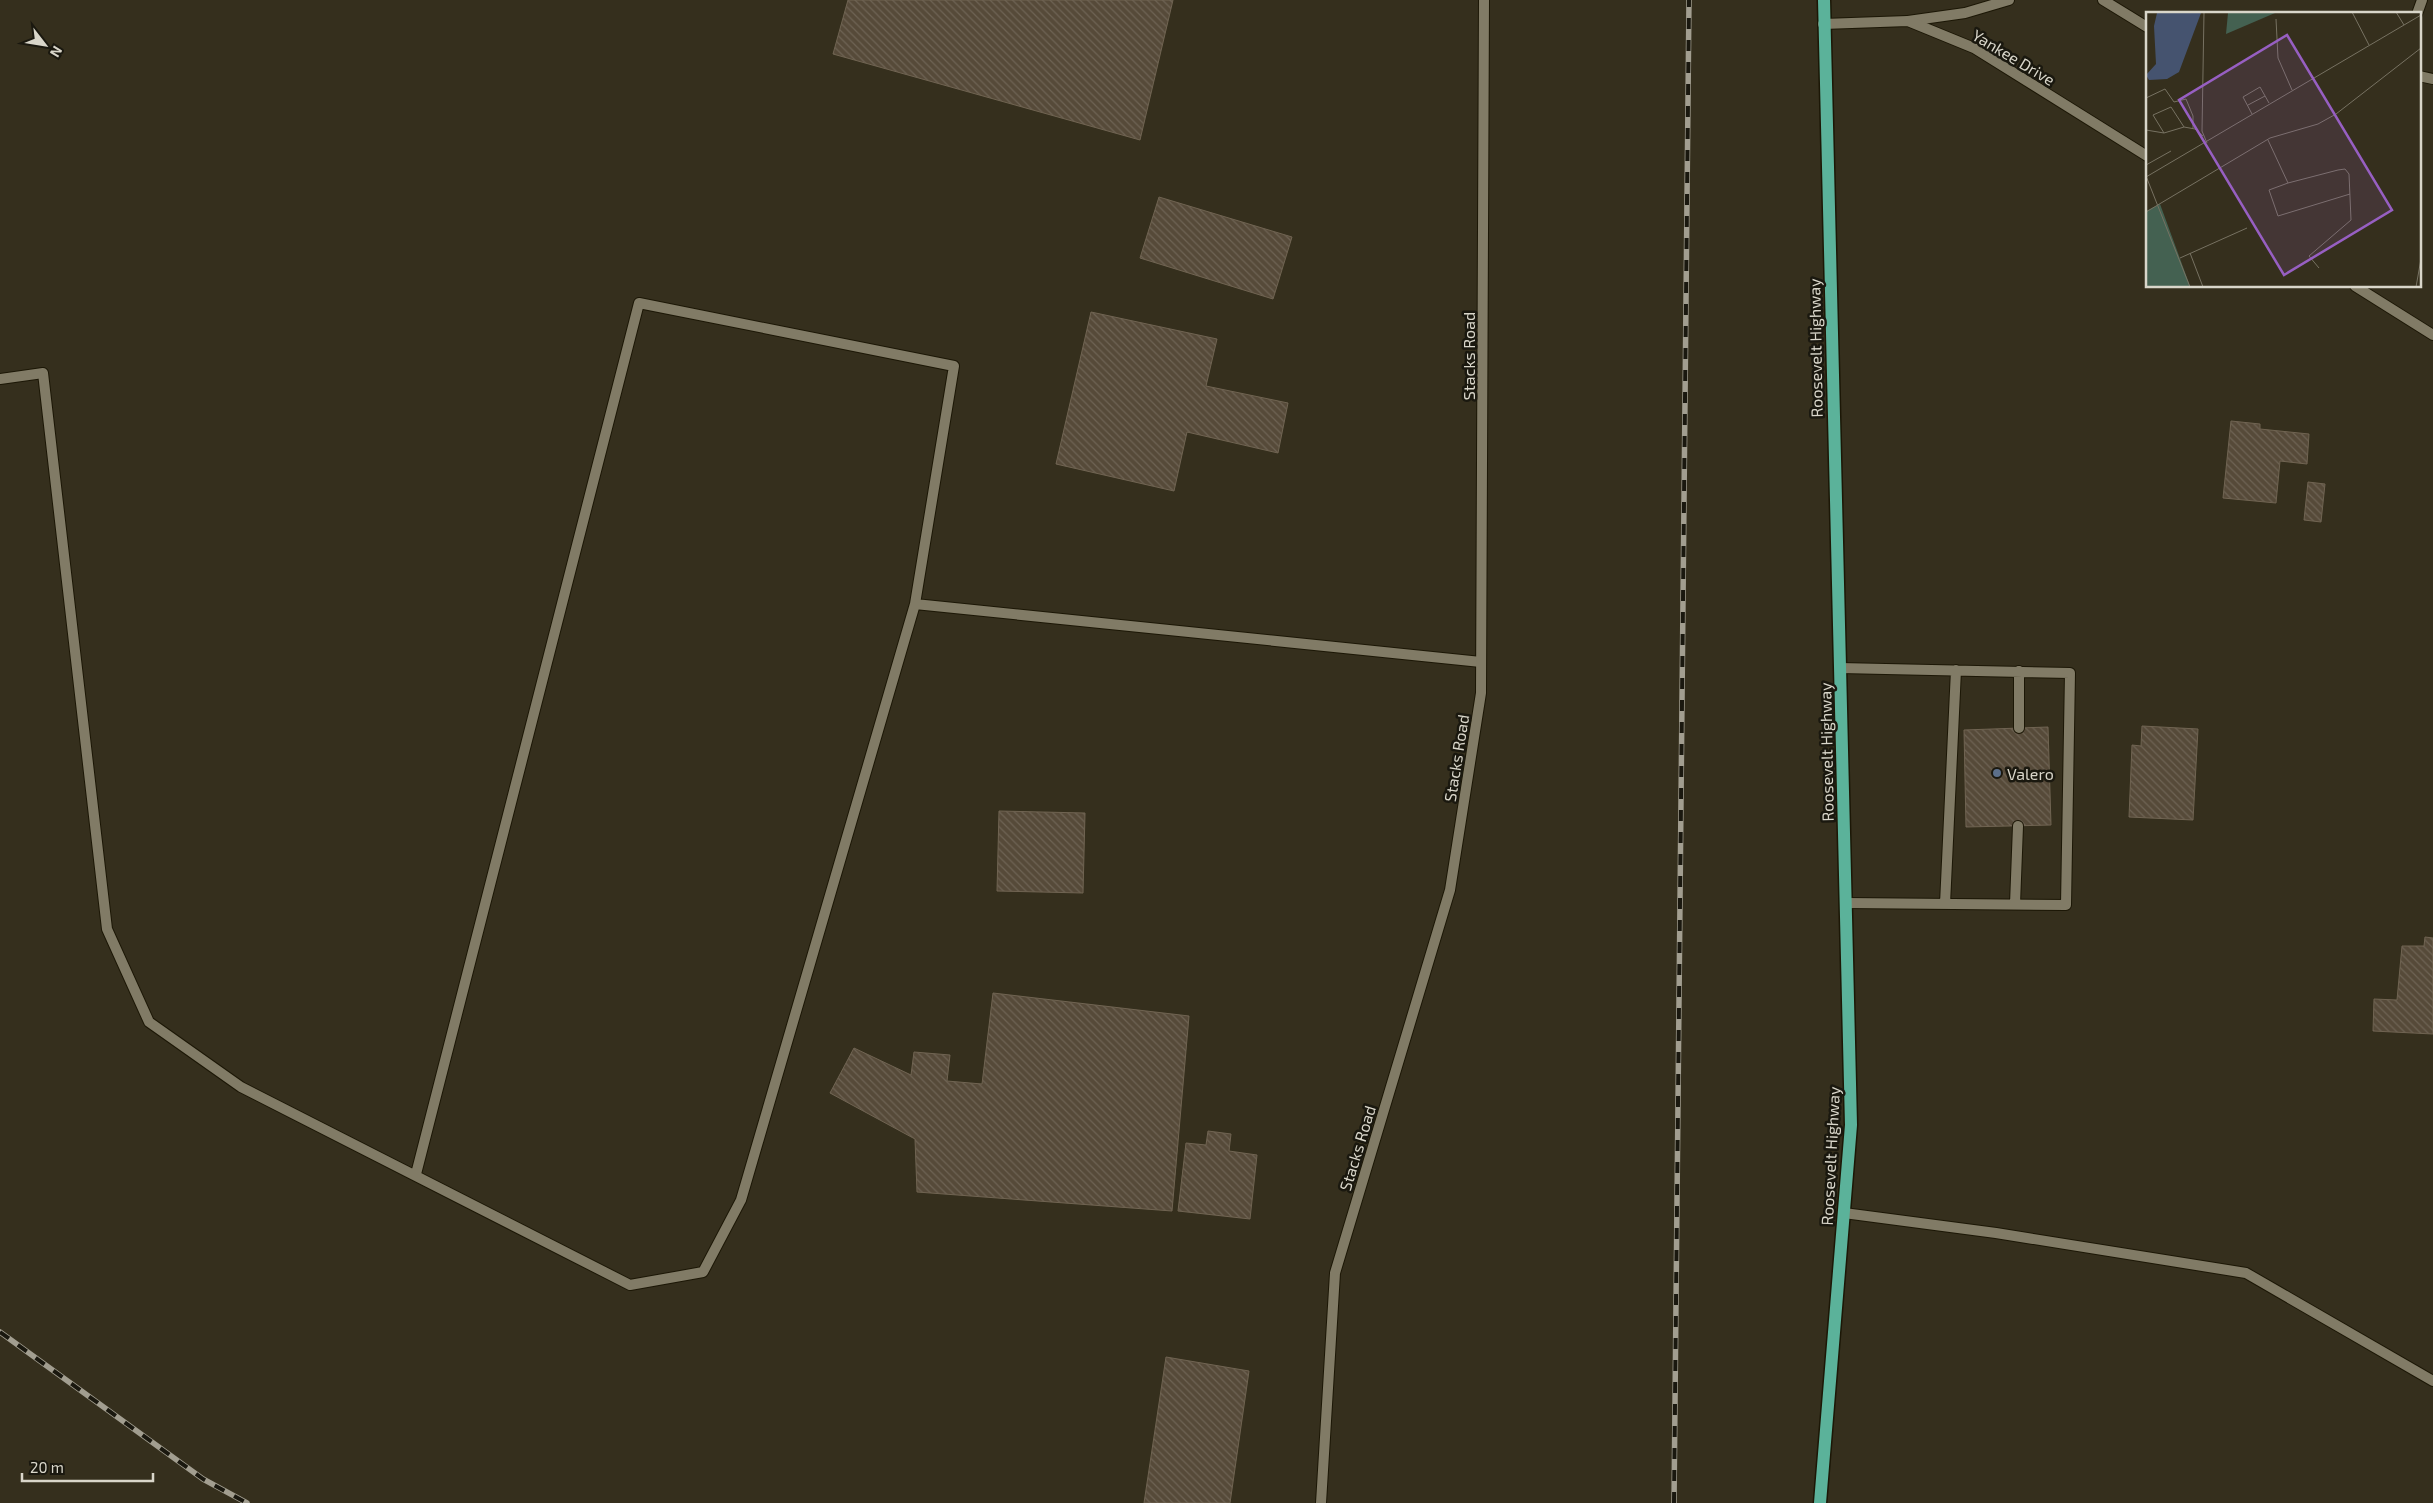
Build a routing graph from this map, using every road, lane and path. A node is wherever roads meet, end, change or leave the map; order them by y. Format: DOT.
graph roads {
  1 [pos="1484,0"];
  2 [pos="1824,0"];
  3 [pos="2009,0"];
  4 [pos="2103,0"];
  5 [pos="2422,0"];
  6 [pos="2418,12"];
  7 [pos="1908,21"];
  8 [pos="1824,24"];
  9 [pos="2146,26"];
  10 [pos="2420,76"];
  11 [pos="2433,79"];
  12 [pos="2146,155"];
  13 [pos="2358,288"];
  14 [pos="2433,335"];
  15 [pos="0,380"];
  16 [pos="915,604"];
  17 [pos="1482,662"];
  18 [pos="1840,668"];
  19 [pos="1956,670"];
  20 [pos="2019,671"];
  21 [pos="2019,728"];
  22 [pos="2018,826"];
  23 [pos="1846,903"];
  24 [pos="1945,904"];
  25 [pos="2015,904"];
  26 [pos="416,1174"];
  27 [pos="1844,1213"];
  28 [pos="2433,1381"];
  29 [pos="1321,1503"];
  30 [pos="1820,1503"];
  1 -- 17 [label="street, Stacks Road"];
  2 -- 8 [label="main road, Roosevelt Highway"];
  3 -- 7 [label="street"];
  4 -- 9 [label="street"];
  5 -- 6 [label="street"];
  7 -- 8 [label="street, Yankee Drive"];
  7 -- 12 [label="street, Yankee Drive"];
  8 -- 18 [label="main road, Roosevelt Highway"];
  10 -- 11 [label="street"];
  13 -- 14 [label="street"];
  15 -- 26 [label="street"];
  16 -- 17 [label="street"];
  16 -- 26 [label="street"];
  16 -- 26 [label="street"];
  17 -- 29 [label="street, Stacks Road"];
  18 -- 19 [label="street"];
  18 -- 23 [label="main road, Roosevelt Highway"];
  19 -- 20 [label="street"];
  19 -- 24 [label="street"];
  20 -- 21 [label="street"];
  20 -- 25 [label="street"];
  22 -- 25 [label="street"];
  23 -- 24 [label="street"];
  23 -- 27 [label="main road, Roosevelt Highway"];
  24 -- 25 [label="street"];
  27 -- 28 [label="street"];
  27 -- 30 [label="main road, Roosevelt Highway"];
}
